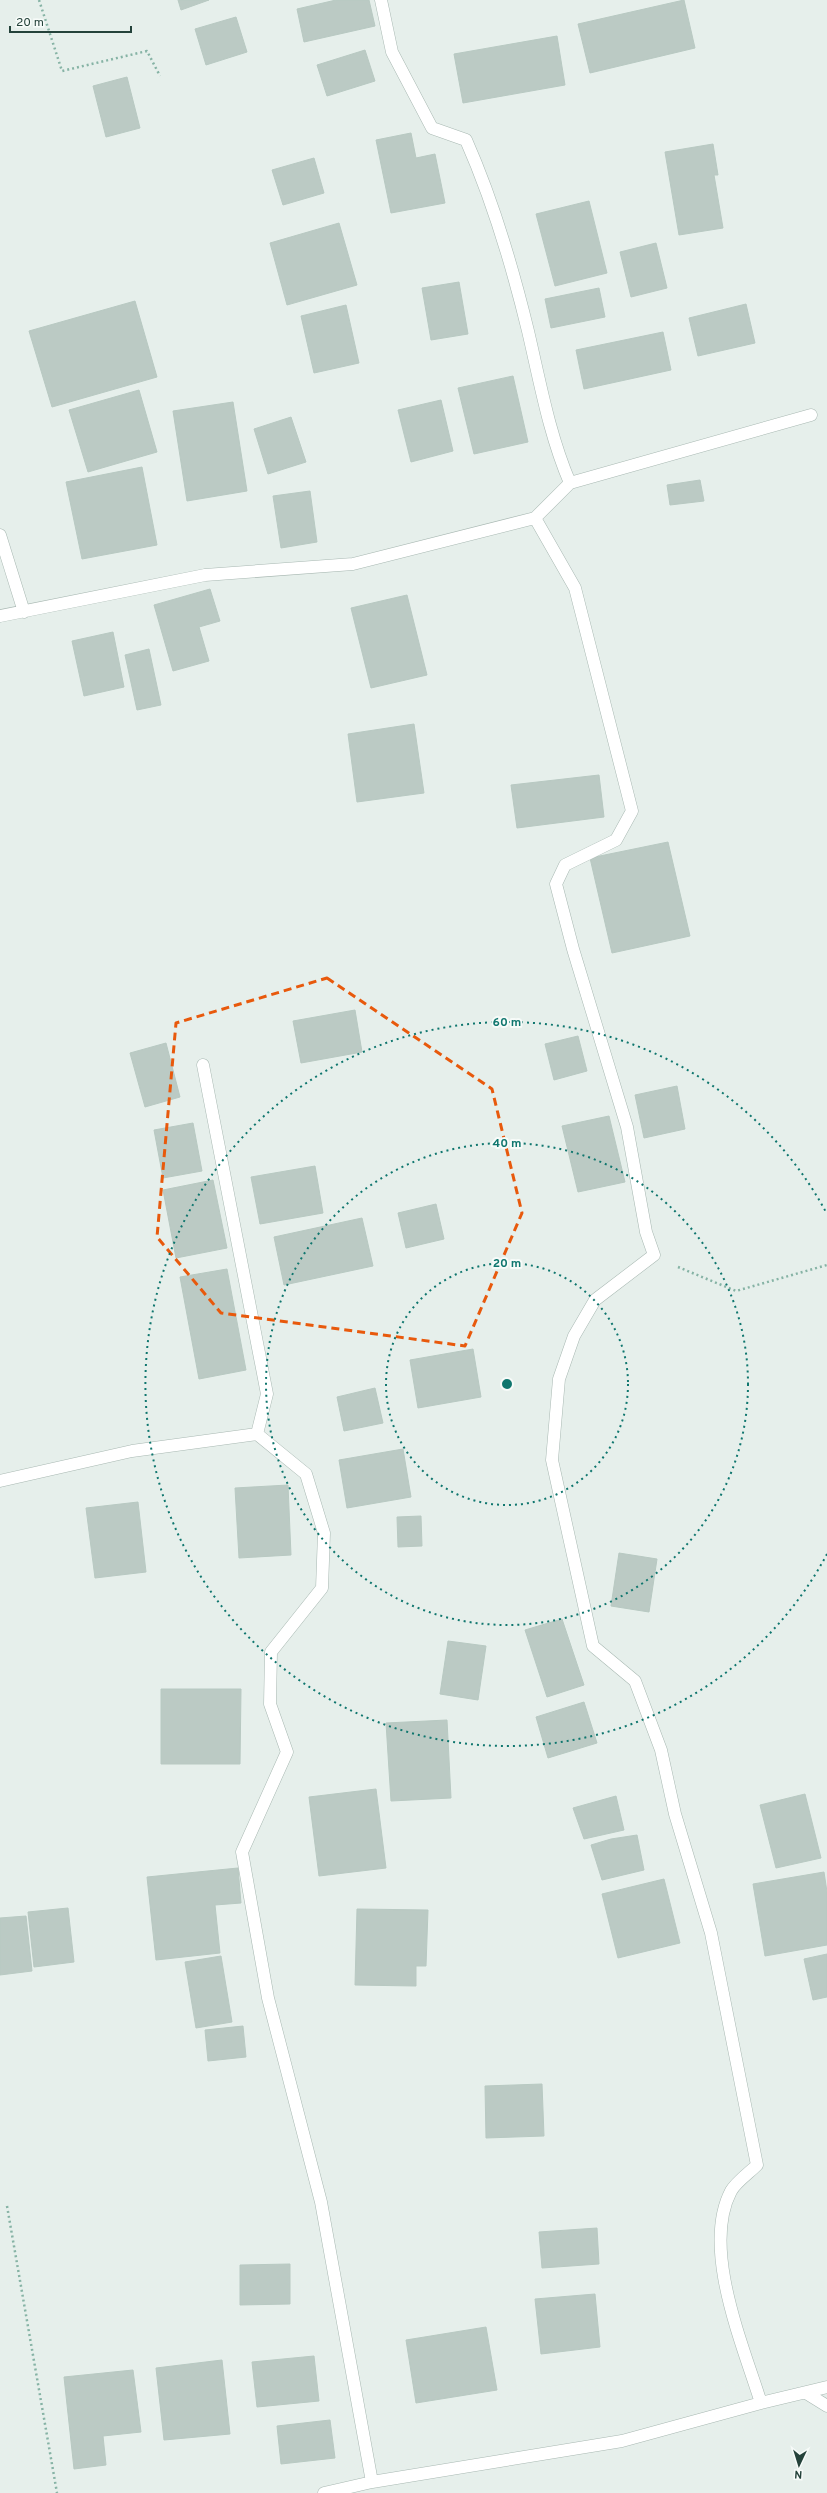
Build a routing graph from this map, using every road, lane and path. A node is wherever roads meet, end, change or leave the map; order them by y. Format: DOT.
graph roads {
  1 [pos="39,0"];
  2 [pos="381,0"];
  3 [pos="160,76"];
  4 [pos="811,415"];
  5 [pos="570,483"];
  6 [pos="535,518"];
  7 [pos="0,535"];
  8 [pos="24,612"];
  9 [pos="0,616"];
  10 [pos="203,1064"];
  11 [pos="654,1255"];
  12 [pos="827,1265"];
  13 [pos="257,1434"];
  14 [pos="0,1481"];
  15 [pos="7,2206"];
  16 [pos="827,2387"];
  17 [pos="806,2392"];
  18 [pos="761,2403"];
  19 [pos="827,2406"];
  20 [pos="372,2482"];
  21 [pos="57,2493"];
  22 [pos="324,2493"];
  1 -- 3 [label="path"];
  2 -- 5 [label="street"];
  4 -- 5 [label="street"];
  5 -- 6 [label="street"];
  6 -- 8 [label="street"];
  6 -- 11 [label="street"];
  7 -- 8 [label="street"];
  8 -- 9 [label="street"];
  10 -- 13 [label="street"];
  11 -- 12 [label="path"];
  11 -- 18 [label="street"];
  13 -- 14 [label="street"];
  13 -- 20 [label="street"];
  15 -- 21 [label="path"];
  16 -- 17 [label="street"];
  17 -- 18 [label="street"];
  17 -- 19 [label="street"];
  18 -- 20 [label="street"];
  20 -- 22 [label="street"];
}
